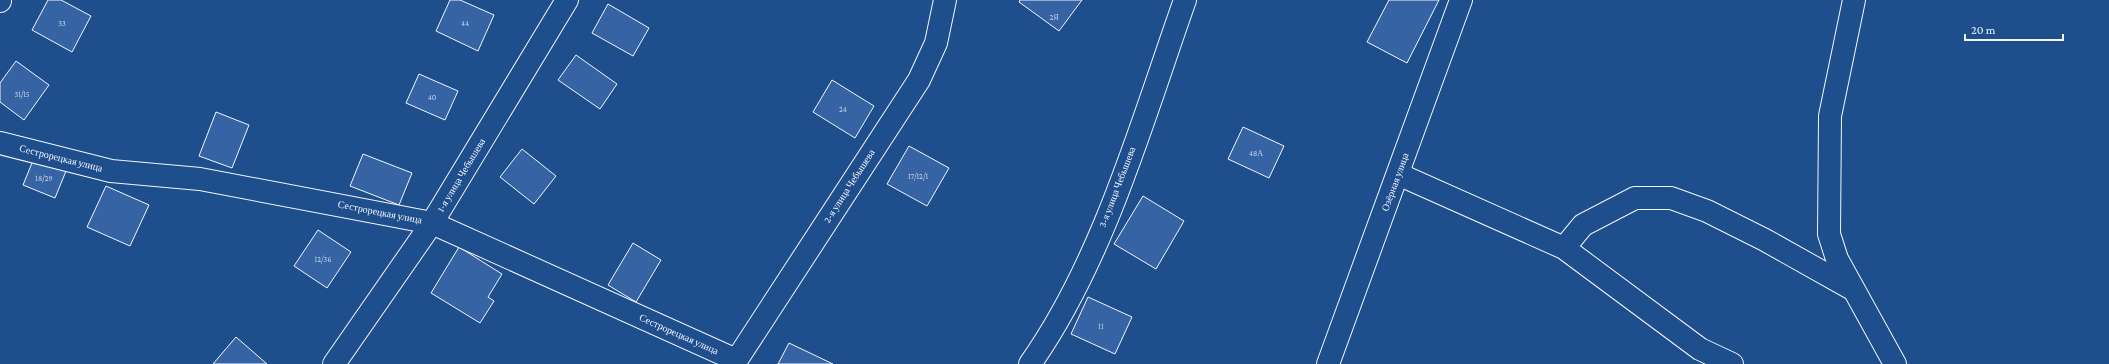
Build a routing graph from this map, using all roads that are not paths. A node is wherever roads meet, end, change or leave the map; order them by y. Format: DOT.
graph roads {
  1 [pos="567,0"];
  2 [pos="945,0"];
  3 [pos="1185,0"];
  4 [pos="1461,0"];
  5 [pos="1854,0"];
  6 [pos="0,143"];
  7 [pos="1398,174"];
  8 [pos="432,223"];
  9 [pos="1564,248"];
  10 [pos="1854,290"];
  11 [pos="735,362"];
  12 [pos="334,364"];
  13 [pos="1030,364"];
  14 [pos="1328,364"];
  15 [pos="1732,364"];
  16 [pos="1895,364"];
  1 -- 8 [label="street, 1-я улица Чебышева"];
  2 -- 11 [label="street, 2-я улица Чебышева"];
  3 -- 13 [label="street, 3-я улица Чебышева"];
  4 -- 7 [label="street, Озёрная улица"];
  5 -- 10 [label="street"];
  6 -- 8 [label="street, Сестрорецкая улица"];
  7 -- 9 [label="street"];
  7 -- 14 [label="street, Озёрная улица"];
  8 -- 11 [label="street, Сестрорецкая улица"];
  8 -- 12 [label="street, 1-я улица Чебышева"];
  9 -- 10 [label="street"];
  9 -- 15 [label="street"];
  10 -- 16 [label="street"];
}
